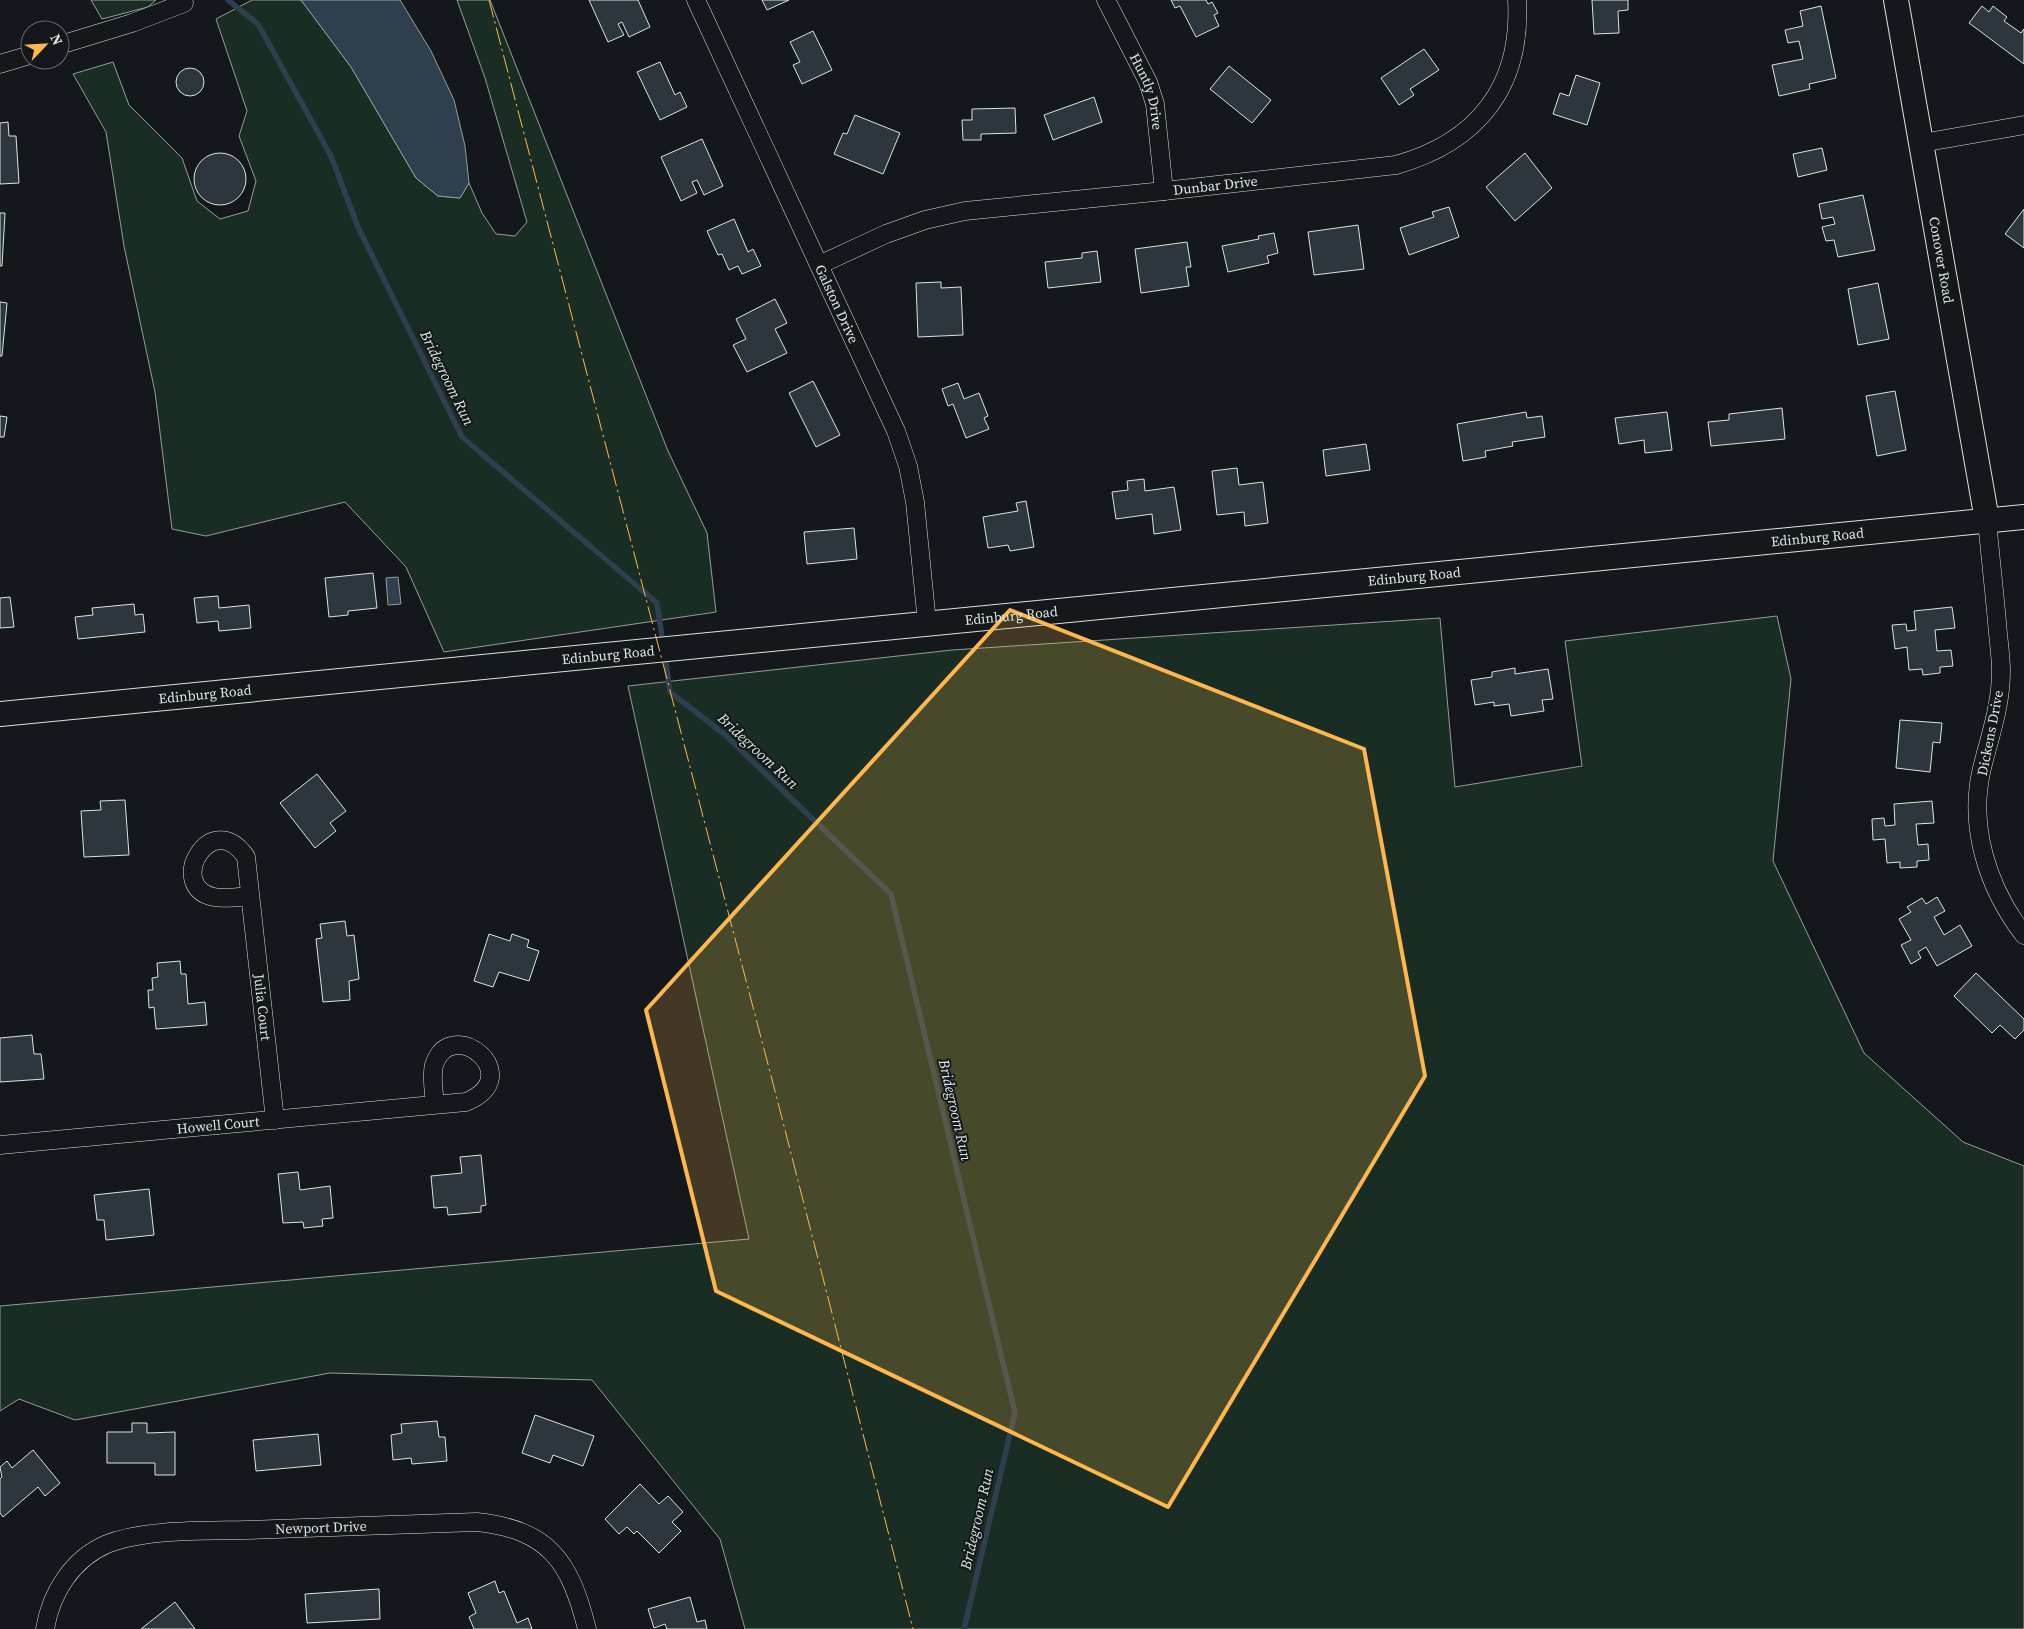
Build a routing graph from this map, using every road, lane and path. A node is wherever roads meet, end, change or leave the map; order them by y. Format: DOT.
graph roads {
  1 [pos="696,0"];
  2 [pos="1106,0"];
  3 [pos="1518,0"];
  4 [pos="1896,0"];
  5 [pos="184,3"];
  6 [pos="70,42"];
  7 [pos="20,58"];
  8 [pos="0,64"];
  9 [pos="2024,125"];
  10 [pos="1922,143"];
  11 [pos="1164,192"];
  12 [pos="820,265"];
  13 [pos="2024,516"];
  14 [pos="1988,520"];
  15 [pos="927,622"];
  16 [pos="0,714"];
  17 [pos="250,896"];
  18 [pos="2024,935"];
  19 [pos="435,1104"];
  20 [pos="274,1120"];
  21 [pos="0,1145"];
  22 [pos="45,1629"];
  23 [pos="587,1629"];
  1 -- 12 [label="street, Galston Drive"];
  2 -- 11 [label="street, Huntly Drive"];
  3 -- 11 [label="street, Dunbar Drive"];
  4 -- 10 [label="main road, Conover Road"];
  5 -- 6 [label="street"];
  7 -- 8 [label="street"];
  9 -- 10 [label="street"];
  10 -- 14 [label="main road, Conover Road"];
  11 -- 12 [label="street, Dunbar Drive"];
  12 -- 15 [label="street, Galston Drive"];
  13 -- 14 [label="main road, Edinburg Road"];
  14 -- 15 [label="main road, Edinburg Road"];
  14 -- 18 [label="street, Dickens Drive"];
  15 -- 16 [label="main road, Edinburg Road"];
  17 -- 20 [label="street, Julia Court"];
  19 -- 20 [label="street, Howell Court"];
  20 -- 21 [label="street, Howell Court"];
  22 -- 23 [label="street, Newport Drive"];
}
